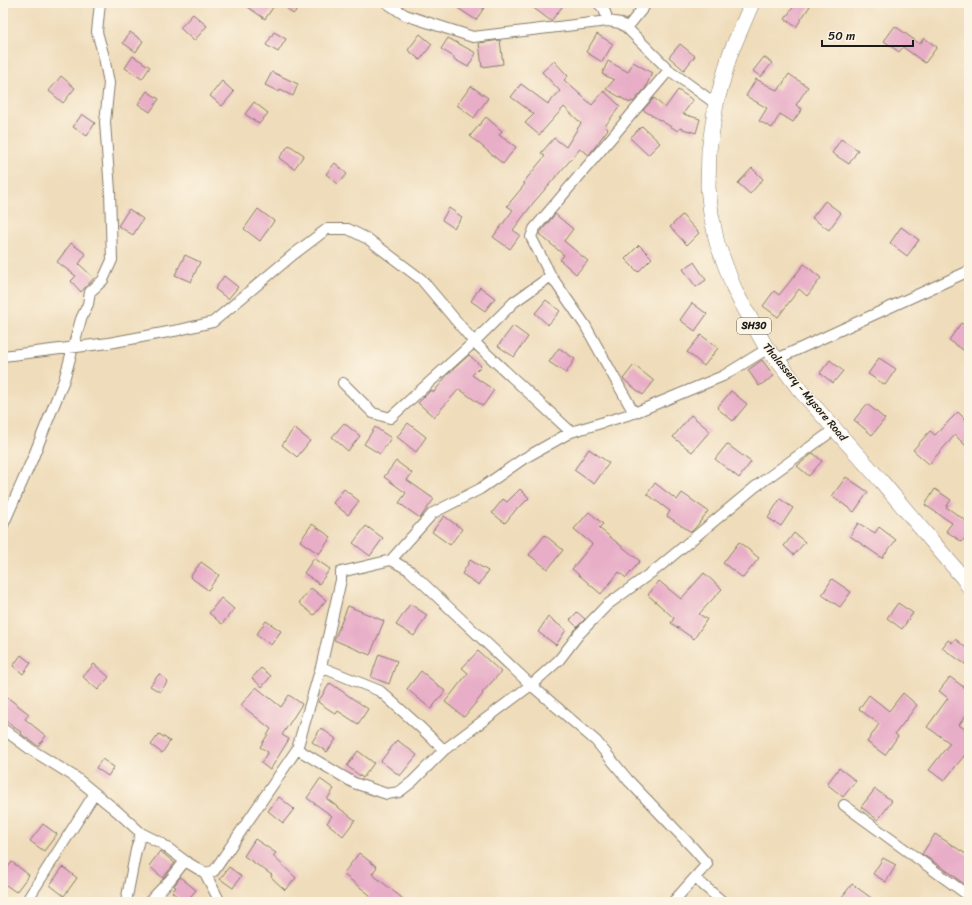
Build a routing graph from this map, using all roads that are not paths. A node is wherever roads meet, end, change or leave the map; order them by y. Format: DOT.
graph roads {
  1 [pos="100,3"];
  2 [pos="387,3"];
  3 [pos="598,3"];
  4 [pos="648,3"];
  5 [pos="752,3"];
  6 [pos="608,21"];
  7 [pos="627,28"];
  8 [pos="669,70"];
  9 [pos="716,104"];
  10 [pos="969,271"];
  11 [pos="551,276"];
  12 [pos="474,342"];
  13 [pos="74,347"];
  14 [pos="772,354"];
  15 [pos="3,356"];
  16 [pos="343,383"];
  17 [pos="634,413"];
  18 [pos="835,429"];
  19 [pos="571,432"];
  20 [pos="3,525"];
  21 [pos="391,560"];
  22 [pos="969,587"];
  23 [pos="320,667"];
  24 [pos="532,685"];
  25 [pos="3,729"];
  26 [pos="297,749"];
  27 [pos="444,750"];
  28 [pos="95,793"];
  29 [pos="844,805"];
  30 [pos="141,833"];
  31 [pos="185,861"];
  32 [pos="205,873"];
  33 [pos="695,878"];
  34 [pos="969,896"];
  35 [pos="26,902"];
  36 [pos="126,902"];
  37 [pos="149,902"];
  38 [pos="220,902"];
  39 [pos="673,902"];
  40 [pos="723,902"];
  1 -- 13 [label="street"];
  2 -- 6 [label="street"];
  3 -- 6 [label="street"];
  4 -- 7 [label="street"];
  5 -- 9 [label="main road, Thalassery - Mysore Road / SH30"];
  6 -- 7 [label="street"];
  7 -- 8 [label="street"];
  8 -- 9 [label="street"];
  8 -- 11 [label="street"];
  9 -- 14 [label="main road, Thalassery - Mysore Road / SH30"];
  10 -- 14 [label="street"];
  11 -- 12 [label="street"];
  11 -- 17 [label="street"];
  12 -- 13 [label="street"];
  12 -- 16 [label="street"];
  12 -- 19 [label="street"];
  13 -- 15 [label="street"];
  13 -- 20 [label="street"];
  14 -- 17 [label="street"];
  14 -- 18 [label="main road, Thalassery - Mysore Road / SH30"];
  17 -- 19 [label="street"];
  18 -- 22 [label="main road, Thalassery - Mysore Road / SH30"];
  18 -- 24 [label="street"];
  19 -- 21 [label="street"];
  21 -- 23 [label="street"];
  21 -- 24 [label="street"];
  23 -- 26 [label="street"];
  23 -- 27 [label="street"];
  24 -- 27 [label="street"];
  24 -- 33 [label="street"];
  25 -- 28 [label="street"];
  26 -- 27 [label="street"];
  26 -- 32 [label="street"];
  28 -- 30 [label="street"];
  28 -- 35 [label="street"];
  29 -- 34 [label="street"];
  30 -- 31 [label="street"];
  30 -- 36 [label="street"];
  31 -- 32 [label="street"];
  31 -- 37 [label="street"];
  32 -- 38 [label="street"];
  33 -- 39 [label="street"];
  33 -- 40 [label="street"];
}
